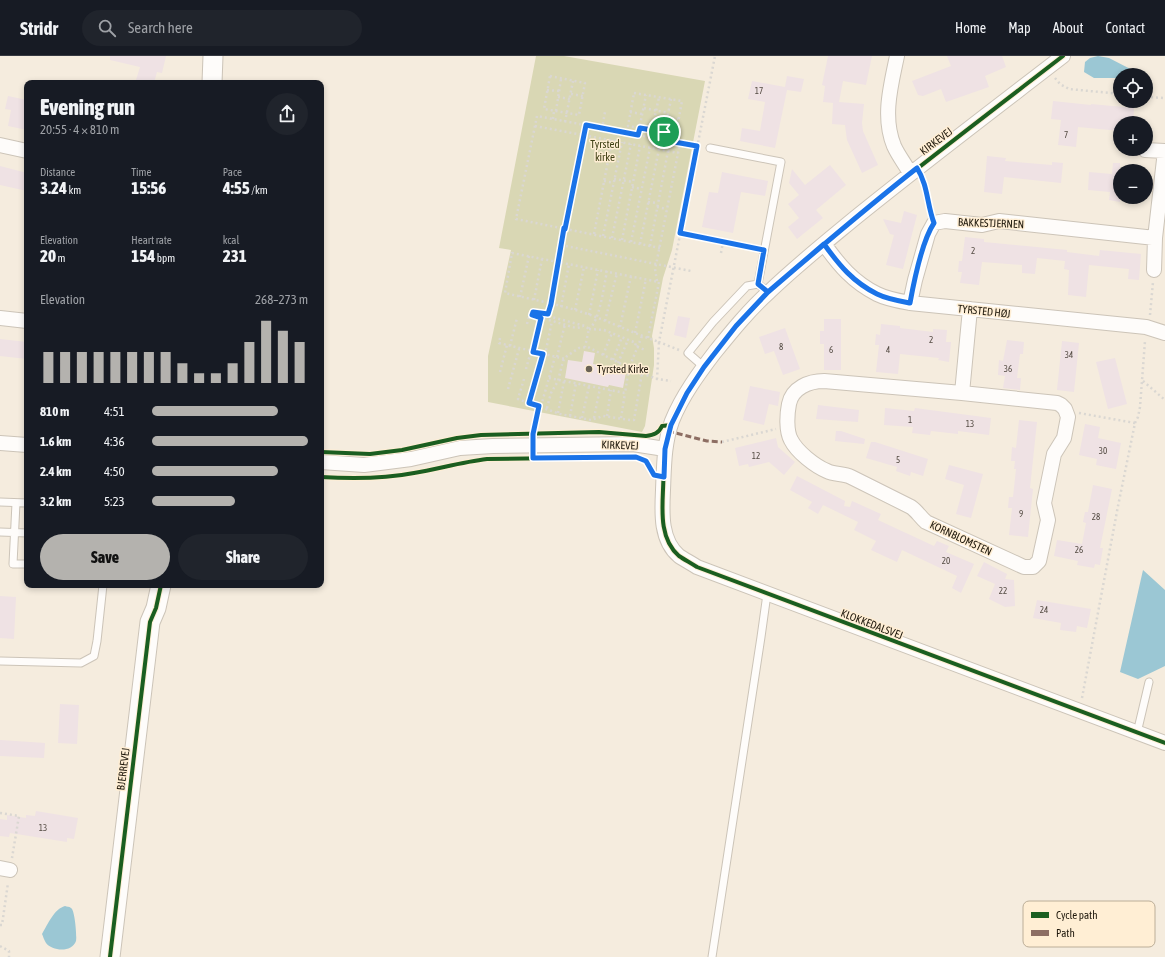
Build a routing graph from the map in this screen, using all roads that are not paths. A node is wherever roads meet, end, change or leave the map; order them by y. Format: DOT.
graph roads {
  1 [pos="213,56"];
  2 [pos="897,56"];
  3 [pos="1063,56"];
  4 [pos="212,80"];
  5 [pos="0,145"];
  6 [pos="710,148"];
  7 [pos="24,150"];
  8 [pos="1153,150"];
  9 [pos="914,170"];
  10 [pos="1155,238"];
  11 [pos="824,244"];
  12 [pos="1154,270"];
  13 [pos="763,288"];
  14 [pos="910,303"];
  15 [pos="970,309"];
  16 [pos="0,318"];
  17 [pos="24,321"];
  18 [pos="1165,333"];
  19 [pos="704,367"];
  20 [pos="962,393"];
  21 [pos="0,443"];
  22 [pos="24,445"];
  23 [pos="665,449"];
  24 [pos="24,450"];
  25 [pos="0,452"];
  26 [pos="324,462"];
  27 [pos="0,502"];
  28 [pos="16,503"];
  29 [pos="24,504"];
  30 [pos="0,532"];
  31 [pos="15,532"];
  32 [pos="24,533"];
  33 [pos="24,564"];
  34 [pos="103,588"];
  35 [pos="150,588"];
  36 [pos="160,588"];
  37 [pos="767,594"];
  38 [pos="150,622"];
  39 [pos="0,661"];
  40 [pos="1149,682"];
  41 [pos="1137,733"];
  42 [pos="1165,743"];
  43 [pos="110,957"];
  44 [pos="712,957"];
  1 -- 4 [label="street"];
  2 -- 9 [label="street"];
  3 -- 9 [label="street, KIRKEVEJ"];
  5 -- 7 [label="street"];
  6 -- 13 [label="lane"];
  8 -- 10 [label="street"];
  9 -- 11 [label="street, KIRKEVEJ"];
  10 -- 12 [label="street"];
  10 -- 14 [label="street, BAKKESTJERNEN"];
  11 -- 13 [label="street, KIRKEVEJ"];
  11 -- 14 [label="street, TYRSTED HØJ"];
  13 -- 19 [label="street, KIRKEVEJ"];
  13 -- 19 [label="lane"];
  14 -- 15 [label="street, TYRSTED HØJ"];
  15 -- 18 [label="street, TYRSTED HØJ"];
  15 -- 20 [label="street"];
  16 -- 17 [label="street"];
  19 -- 23 [label="street, KIRKEVEJ"];
  20 -- 20 [label="street, KORNBLOMSTEN"];
  21 -- 22 [label="street"];
  23 -- 26 [label="street, KIRKEVEJ"];
  23 -- 37 [label="street, KLOKKEDALSVEJ"];
  24 -- 25 [label="street"];
  27 -- 28 [label="lane"];
  28 -- 29 [label="lane"];
  28 -- 31 [label="lane"];
  30 -- 31 [label="lane"];
  31 -- 32 [label="lane"];
  31 -- 33 [label="lane"];
  34 -- 39 [label="lane"];
  35 -- 38 [label="street, BJERREVEJ"];
  36 -- 38 [label="street, BJERREVEJ"];
  37 -- 41 [label="street, KLOKKEDALSVEJ"];
  37 -- 44 [label="lane"];
  38 -- 43 [label="street, BJERREVEJ"];
  40 -- 41 [label="lane"];
  41 -- 42 [label="street, KLOKKEDALSVEJ"];
}
